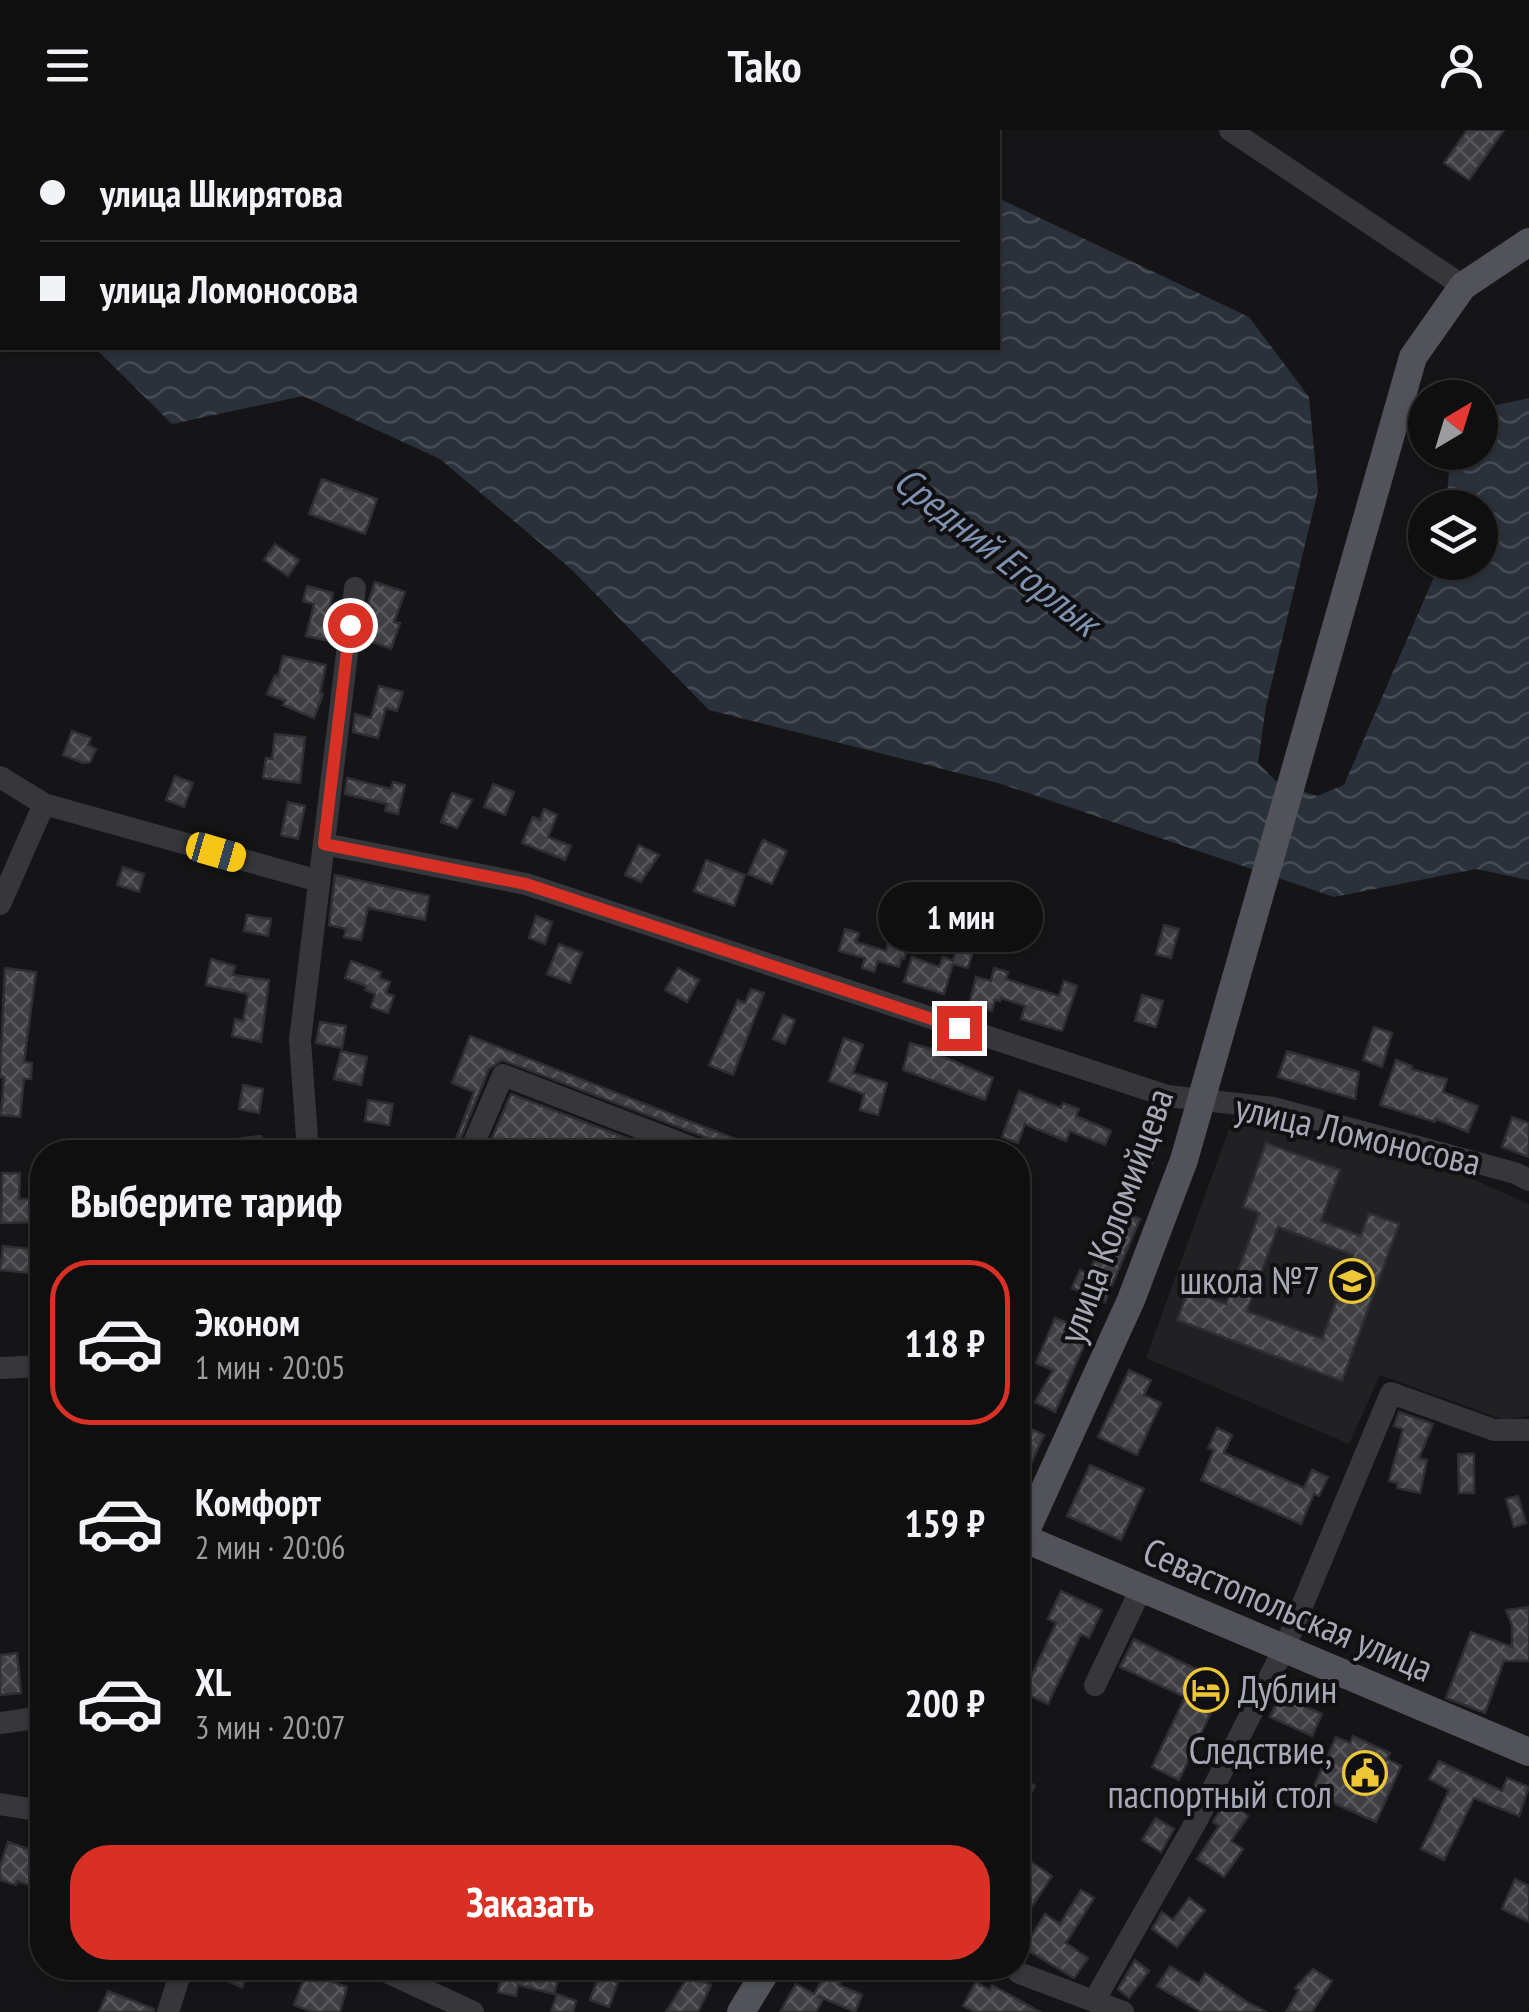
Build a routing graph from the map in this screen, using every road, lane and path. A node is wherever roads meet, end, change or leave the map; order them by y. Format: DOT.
graph roads {
  1 [pos="1230,130"];
  2 [pos="1529,242"];
  3 [pos="1462,286"];
  4 [pos="354,588"];
  5 [pos="0,777"];
  6 [pos="44,804"];
  7 [pos="324,844"];
  8 [pos="319,881"];
  9 [pos="0,904"];
  10 [pos="1200,1100"];
  11 [pos="307,1140"];
  12 [pos="475,1140"];
  13 [pos="673,1140"];
  14 [pos="1529,1180"];
  15 [pos="30,1367"];
  16 [pos="0,1368"];
  17 [pos="1529,1430"];
  18 [pos="1030,1517"];
  19 [pos="1030,1545"];
  20 [pos="1141,1588"];
  21 [pos="1284,1649"];
  22 [pos="1094,1685"];
  23 [pos="30,1718"];
  24 [pos="0,1723"];
  25 [pos="1529,1752"];
  26 [pos="0,1804"];
  27 [pos="30,1810"];
  28 [pos="1030,1976"];
  29 [pos="178,1980"];
  30 [pos="404,1980"];
  31 [pos="760,1980"];
  32 [pos="1094,2001"];
  33 [pos="168,2012"];
  34 [pos="473,2012"];
  35 [pos="740,2012"];
  36 [pos="1122,2012"];
  1 -- 3 [label="street"];
  2 -- 3 [label="main road"];
  3 -- 10 [label="main road, улица Коломийцева"];
  4 -- 7 [label="street"];
  5 -- 6 [label="street"];
  6 -- 8 [label="street"];
  6 -- 9 [label="street"];
  7 -- 8 [label="street"];
  7 -- 10 [label="street, улица Ломоносова"];
  8 -- 11 [label="street"];
  10 -- 14 [label="street, улица Ломоносова"];
  10 -- 18 [label="main road, улица Коломийцева"];
  12 -- 13 [label="street"];
  15 -- 16 [label="street"];
  17 -- 21 [label="street"];
  19 -- 20 [label="main road, Севастопольская улица"];
  20 -- 21 [label="main road, Севастопольская улица"];
  20 -- 22 [label="street"];
  21 -- 25 [label="main road, Севастопольская улица"];
  21 -- 32 [label="street"];
  23 -- 24 [label="street"];
  26 -- 27 [label="street"];
  28 -- 32 [label="street"];
  29 -- 33 [label="street"];
  30 -- 34 [label="street"];
  31 -- 35 [label="main road"];
  32 -- 36 [label="street"];
}
